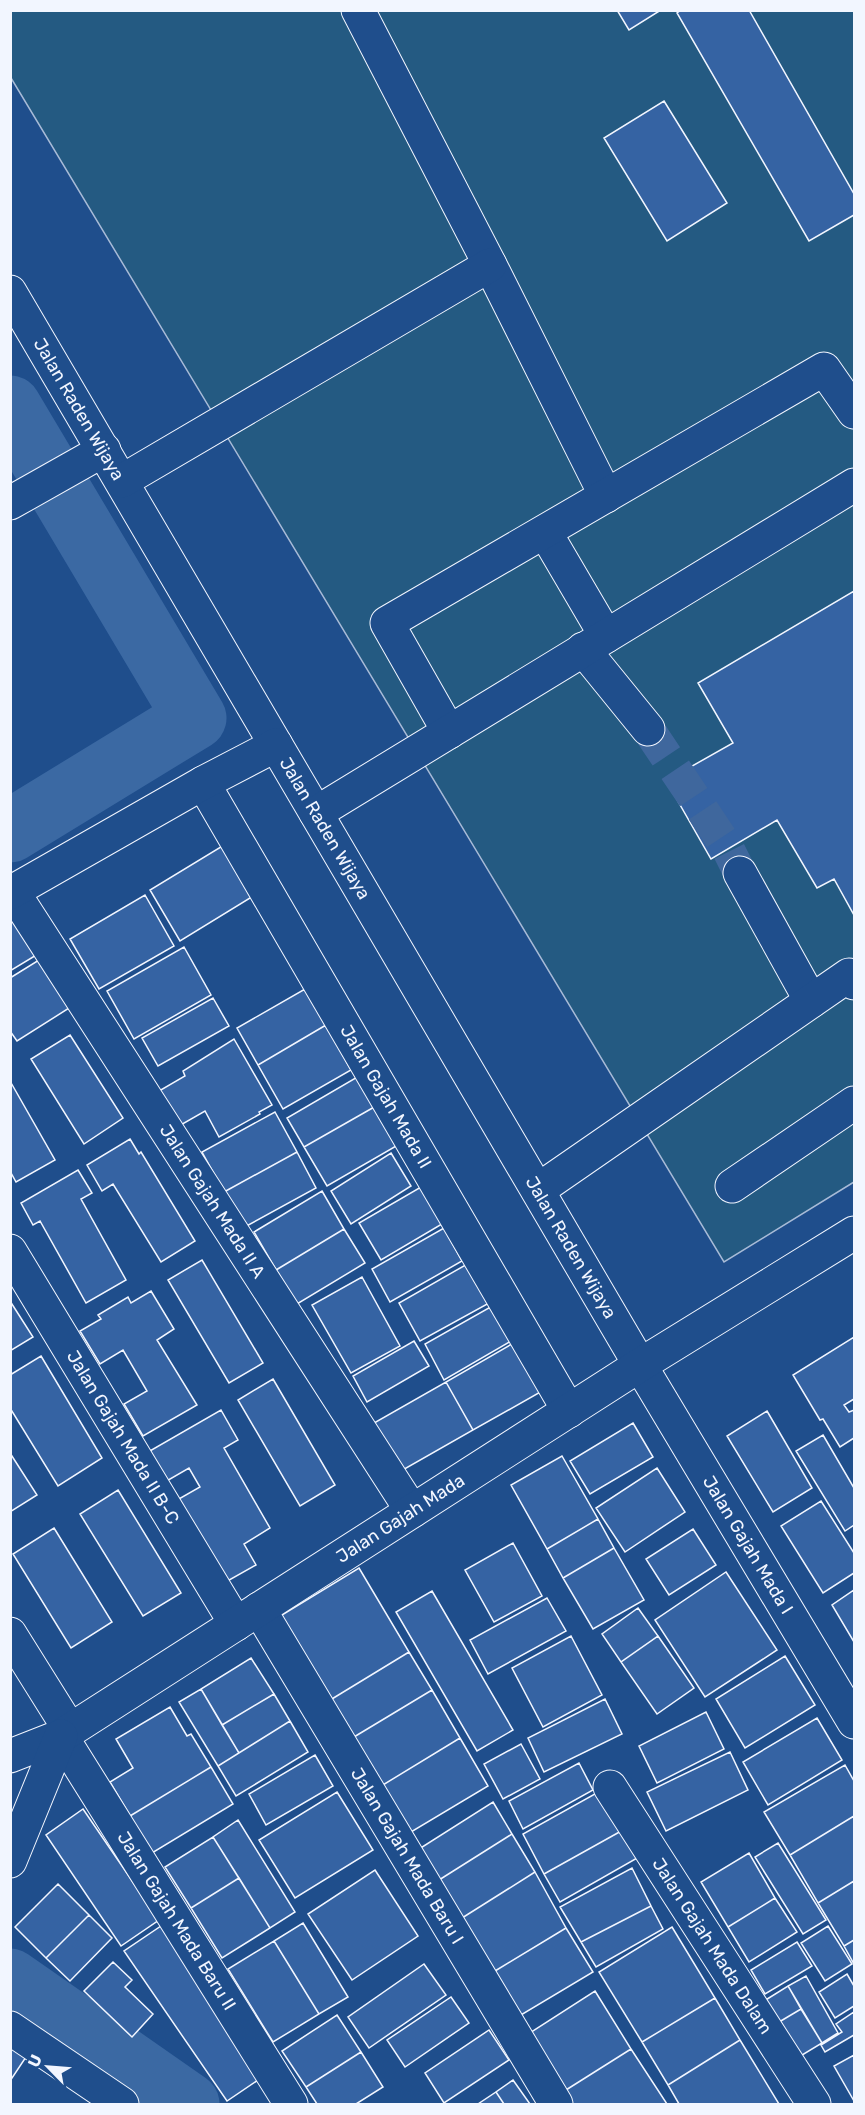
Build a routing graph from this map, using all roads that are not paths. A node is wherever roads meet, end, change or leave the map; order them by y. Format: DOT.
graph roads {
  1 [pos="358,10"];
  2 [pos="490,265"];
  3 [pos="10,292"];
  4 [pos="855,412"];
  5 [pos="95,455"];
  6 [pos="122,481"];
  7 [pos="855,484"];
  8 [pos="606,496"];
  9 [pos="14,500"];
  10 [pos="545,532"];
  11 [pos="595,643"];
  12 [pos="648,729"];
  13 [pos="449,732"];
  14 [pos="276,745"];
  15 [pos="203,783"];
  16 [pos="316,813"];
  17 [pos="740,873"];
  18 [pos="12,892"];
  19 [pos="855,983"];
  20 [pos="812,1001"];
  21 [pos="855,1103"];
  22 [pos="732,1186"];
  23 [pos="538,1190"];
  24 [pos="855,1233"];
  25 [pos="10,1251"];
  26 [pos="640,1365"];
  27 [pos="569,1411"];
  28 [pos="412,1510"];
  29 [pos="247,1616"];
  30 [pos="10,1634"];
  31 [pos="855,1722"];
  32 [pos="65,1733"];
  33 [pos="10,1756"];
  34 [pos="610,1787"];
  35 [pos="10,1861"];
  36 [pos="10,2028"];
  37 [pos="123,2104"];
  38 [pos="291,2104"];
  39 [pos="555,2104"];
  40 [pos="814,2104"];
  1 -- 2 [label="street"];
  2 -- 6 [label="street"];
  2 -- 8 [label="street"];
  3 -- 5 [label="street, Jalan Raden Wijaya"];
  4 -- 8 [label="street"];
  5 -- 6 [label="street, Jalan Raden Wijaya"];
  5 -- 9 [label="street"];
  6 -- 14 [label="street, Jalan Raden Wijaya"];
  7 -- 11 [label="street"];
  8 -- 10 [label="street"];
  10 -- 11 [label="street"];
  10 -- 13 [label="street"];
  11 -- 12 [label="street"];
  11 -- 13 [label="street"];
  13 -- 16 [label="street"];
  14 -- 15 [label="street"];
  14 -- 16 [label="street, Jalan Raden Wijaya"];
  15 -- 18 [label="street"];
  15 -- 27 [label="street, Jalan Gajah Mada II"];
  16 -- 23 [label="street, Jalan Raden Wijaya"];
  17 -- 20 [label="street"];
  18 -- 28 [label="street, Jalan Gajah Mada II A"];
  19 -- 20 [label="street"];
  20 -- 23 [label="street"];
  21 -- 22 [label="street"];
  23 -- 26 [label="street, Jalan Raden Wijaya"];
  24 -- 26 [label="street, Jalan Gajah Mada"];
  25 -- 29 [label="street, Jalan Gajah Mada II B-C"];
  26 -- 27 [label="street, Jalan Gajah Mada"];
  26 -- 31 [label="street, Jalan Gajah Mada I"];
  27 -- 28 [label="street, Jalan Gajah Mada"];
  28 -- 29 [label="street, Jalan Gajah Mada"];
  29 -- 32 [label="street, Jalan Gajah Mada"];
  29 -- 39 [label="street, Jalan Gajah Mada Baru I"];
  30 -- 32 [label="street, Jalan Gajah Mada Baru II"];
  32 -- 33 [label="street, Jalan Gajah Mada"];
  32 -- 35 [label="street"];
  32 -- 38 [label="street, Jalan Gajah Mada Baru II"];
  34 -- 40 [label="street, Jalan Gajah Mada Dalam"];
  36 -- 37 [label="street"];
}
